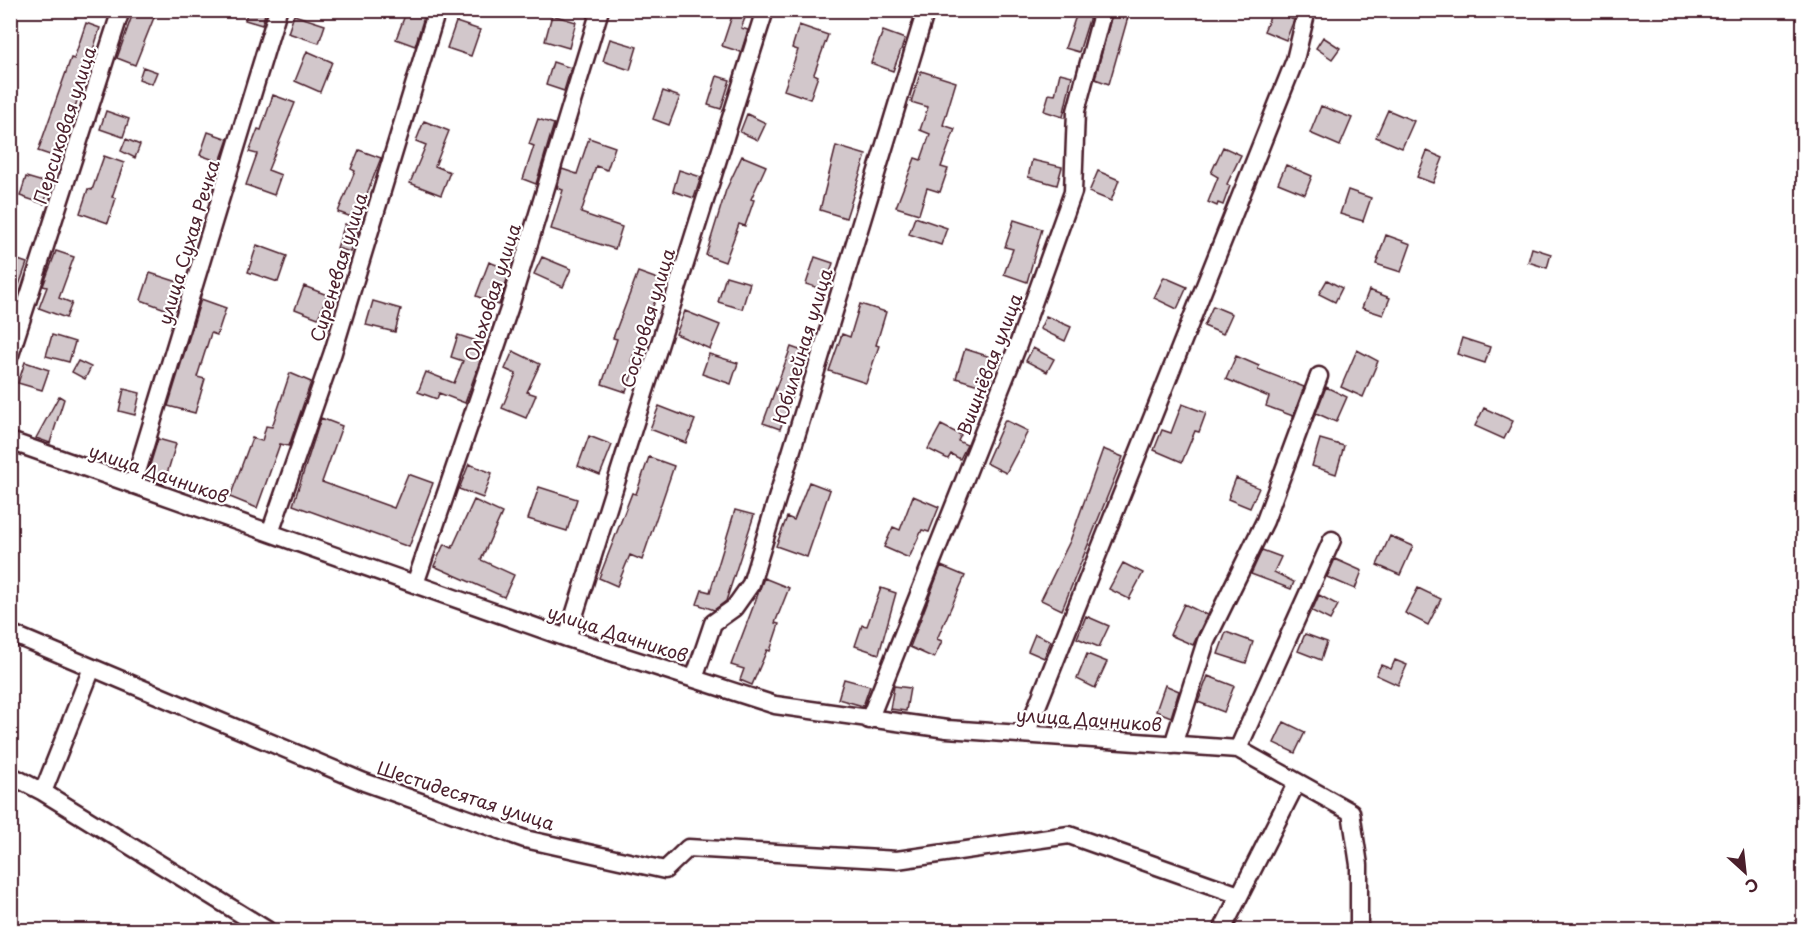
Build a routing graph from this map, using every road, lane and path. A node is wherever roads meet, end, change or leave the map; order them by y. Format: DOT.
graph roads {
  1 [pos="121,10"];
  2 [pos="278,10"];
  3 [pos="437,10"];
  4 [pos="600,10"];
  5 [pos="765,10"];
  6 [pos="926,10"];
  7 [pos="1103,10"];
  8 [pos="1306,14"];
  9 [pos="10,355"];
  10 [pos="1319,376"];
  11 [pos="10,441"];
  12 [pos="134,485"];
  13 [pos="270,533"];
  14 [pos="1332,540"];
  15 [pos="415,584"];
  16 [pos="10,633"];
  17 [pos="567,638"];
  18 [pos="92,668"];
  19 [pos="694,679"];
  20 [pos="869,720"];
  21 [pos="1026,734"];
  22 [pos="1173,745"];
  23 [pos="1238,749"];
  24 [pos="10,775"];
  25 [pos="1297,782"];
  26 [pos="43,792"];
  27 [pos="1239,895"];
  28 [pos="243,924"];
  29 [pos="267,930"];
  30 [pos="1222,930"];
  31 [pos="1359,930"];
  1 -- 9 [label="street, Персиковая улица"];
  2 -- 12 [label="street, улица Сухая Речка"];
  3 -- 13 [label="street, Сиреневая улица"];
  4 -- 15 [label="street, Ольховая улица"];
  5 -- 17 [label="street, Сосновая улица"];
  6 -- 19 [label="street, Юбилейная улица"];
  7 -- 20 [label="street, Вишнёвая улица"];
  8 -- 21 [label="street"];
  10 -- 22 [label="street"];
  11 -- 12 [label="street, улица Дачников"];
  12 -- 13 [label="street, улица Дачников"];
  13 -- 15 [label="street, улица Дачников"];
  14 -- 23 [label="street"];
  15 -- 17 [label="street, улица Дачников"];
  16 -- 18 [label="street, Шестидесятая улица"];
  17 -- 19 [label="street, улица Дачников"];
  18 -- 26 [label="street"];
  18 -- 27 [label="street, Шестидесятая улица"];
  19 -- 20 [label="street, улица Дачников"];
  20 -- 21 [label="street, улица Дачников"];
  21 -- 22 [label="street, улица Дачников"];
  22 -- 23 [label="street, улица Дачников"];
  23 -- 25 [label="street"];
  24 -- 26 [label="street"];
  25 -- 27 [label="street"];
  25 -- 31 [label="street"];
  26 -- 28 [label="street"];
  27 -- 30 [label="street"];
  28 -- 29 [label="street"];
}
